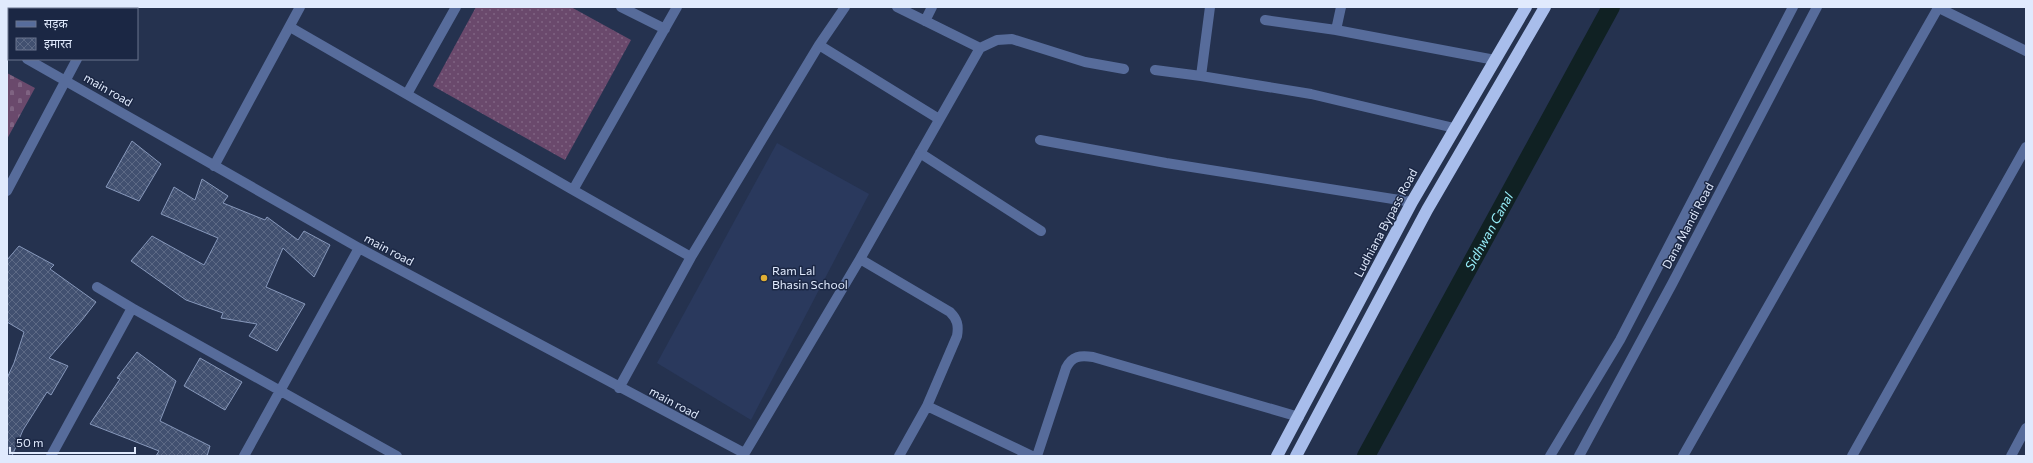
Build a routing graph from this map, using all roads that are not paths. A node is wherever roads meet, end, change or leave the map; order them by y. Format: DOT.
graph roads {
  1 [pos="300,7"];
  2 [pos="456,7"];
  3 [pos="621,7"];
  4 [pos="677,7"];
  5 [pos="846,7"];
  6 [pos="898,7"];
  7 [pos="932,7"];
  8 [pos="1210,7"];
  9 [pos="1341,7"];
  10 [pos="1526,7"];
  11 [pos="1545,7"];
  12 [pos="1793,7"];
  13 [pos="1817,7"];
  14 [pos="1937,7"];
  15 [pos="1265,20"];
  16 [pos="925,21"];
  17 [pos="290,27"];
  18 [pos="665,29"];
  19 [pos="1336,30"];
  20 [pos="819,46"];
  21 [pos="980,48"];
  22 [pos="2026,51"];
  23 [pos="29,60"];
  24 [pos="76,60"];
  25 [pos="1495,60"];
  26 [pos="1124,69"];
  27 [pos="1155,70"];
  28 [pos="1201,76"];
  29 [pos="65,80"];
  30 [pos="407,94"];
  31 [pos="939,119"];
  32 [pos="1454,128"];
  33 [pos="1040,140"];
  34 [pos="2026,147"];
  35 [pos="920,153"];
  36 [pos="214,166"];
  37 [pos="7,190"];
  38 [pos="573,190"];
  39 [pos="1412,202"];
  40 [pos="1041,231"];
  41 [pos="359,248"];
  42 [pos="691,257"];
  43 [pos="860,259"];
  44 [pos="96,287"];
  45 [pos="132,308"];
  46 [pos="619,388"];
  47 [pos="281,390"];
  48 [pos="927,406"];
  49 [pos="1299,417"];
  50 [pos="2026,428"];
  51 [pos="743,455"];
  52 [pos="51,456"];
  53 [pos="244,456"];
  54 [pos="397,456"];
  55 [pos="900,456"];
  56 [pos="1032,456"];
  57 [pos="1037,456"];
  58 [pos="1277,456"];
  59 [pos="1296,456"];
  60 [pos="1550,456"];
  61 [pos="1579,456"];
  62 [pos="1683,456"];
  63 [pos="1852,456"];
  64 [pos="2011,456"];
  1 -- 17 [label="street"];
  2 -- 30 [label="street"];
  3 -- 18 [label="street"];
  4 -- 18 [label="street"];
  5 -- 20 [label="street"];
  6 -- 16 [label="street"];
  7 -- 16 [label="street"];
  8 -- 28 [label="street"];
  9 -- 19 [label="street"];
  10 -- 25 [label="highway, Ludhiana Bypass Road"];
  11 -- 59 [label="highway"];
  12 -- 60 [label="street"];
  13 -- 61 [label="street, Dana Mandi Road"];
  14 -- 22 [label="street"];
  14 -- 62 [label="street"];
  15 -- 19 [label="street"];
  16 -- 21 [label="street"];
  17 -- 30 [label="street"];
  17 -- 36 [label="street"];
  18 -- 38 [label="street"];
  19 -- 25 [label="street"];
  20 -- 31 [label="street"];
  20 -- 42 [label="street"];
  21 -- 26 [label="street"];
  21 -- 31 [label="street"];
  23 -- 29 [label="street, main road"];
  24 -- 29 [label="street"];
  25 -- 32 [label="highway, Ludhiana Bypass Road"];
  27 -- 28 [label="street"];
  28 -- 32 [label="street"];
  29 -- 36 [label="street, main road"];
  29 -- 37 [label="street"];
  30 -- 38 [label="street"];
  31 -- 35 [label="street"];
  32 -- 39 [label="highway, Ludhiana Bypass Road"];
  33 -- 39 [label="street"];
  34 -- 63 [label="street"];
  35 -- 40 [label="street"];
  35 -- 43 [label="street"];
  36 -- 41 [label="street, main road"];
  38 -- 42 [label="street"];
  39 -- 49 [label="highway, Ludhiana Bypass Road"];
  41 -- 46 [label="street, main road"];
  41 -- 47 [label="street"];
  42 -- 46 [label="street"];
  43 -- 48 [label="street"];
  43 -- 51 [label="street"];
  44 -- 45 [label="street"];
  45 -- 47 [label="street"];
  45 -- 52 [label="street"];
  46 -- 51 [label="street, main road"];
  47 -- 53 [label="street"];
  47 -- 54 [label="street"];
  48 -- 55 [label="street"];
  48 -- 56 [label="street"];
  49 -- 57 [label="street"];
  49 -- 58 [label="highway, Ludhiana Bypass Road"];
  50 -- 64 [label="street"];
}
